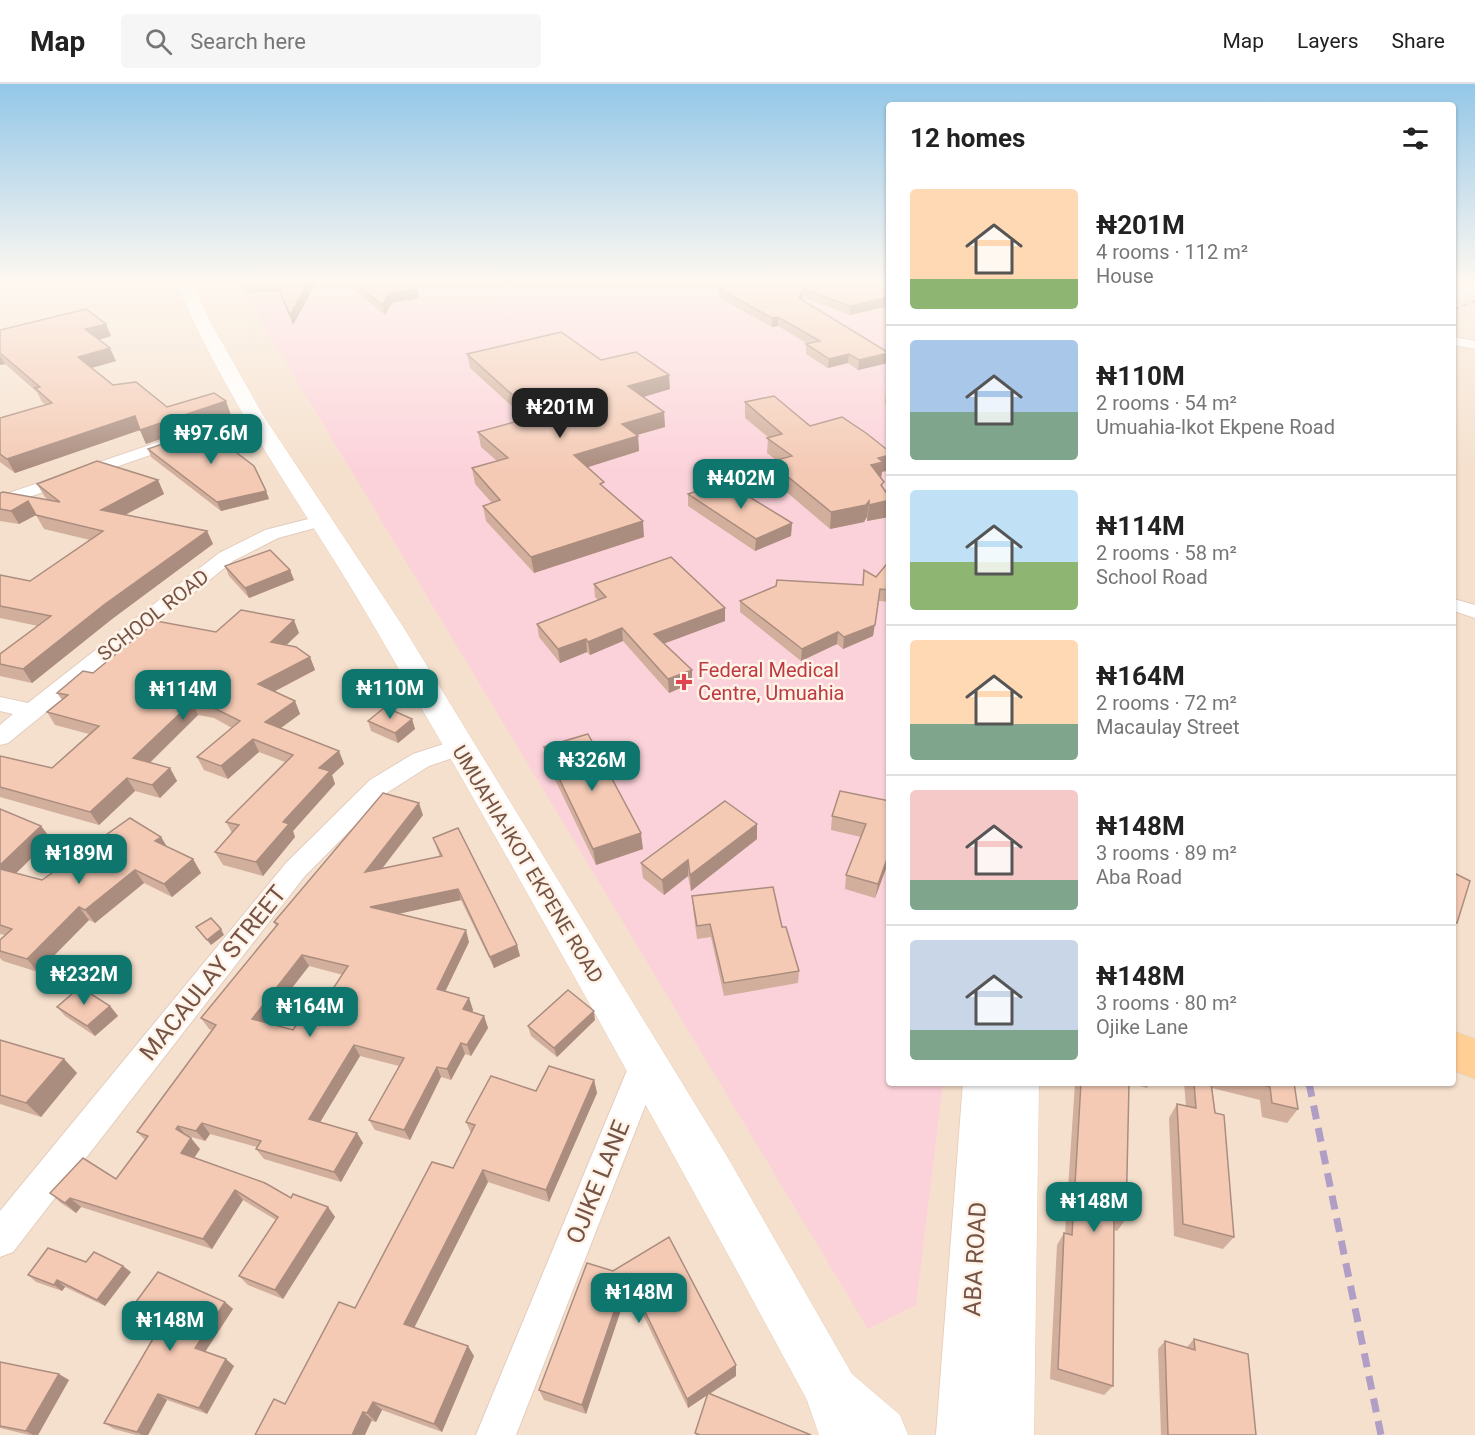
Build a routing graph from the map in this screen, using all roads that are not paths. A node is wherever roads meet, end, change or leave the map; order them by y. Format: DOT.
graph roads {
  1 [pos="212,344"];
  2 [pos="197,434"];
  3 [pos="0,502"];
  4 [pos="320,521"];
  5 [pos="1456,606"];
  6 [pos="1475,612"];
  7 [pos="0,704"];
  8 [pos="31,711"];
  9 [pos="0,737"];
  10 [pos="459,747"];
  11 [pos="1456,1052"];
  12 [pos="1475,1059"];
  13 [pos="646,1063"];
  14 [pos="985,1086"];
  15 [pos="1017,1086"];
  16 [pos="0,1239"];
  17 [pos="839,1411"];
  18 [pos="971,1429"];
  19 [pos="496,1435"];
  20 [pos="880,1435"];
  1 -- 4 [label="main road, UMUAHIA-IKOT EKPENE ROAD"];
  2 -- 3 [label="street"];
  4 -- 8 [label="street, SCHOOL ROAD"];
  4 -- 10 [label="main road, UMUAHIA-IKOT EKPENE ROAD"];
  5 -- 6 [label="street"];
  7 -- 8 [label="street"];
  8 -- 9 [label="street, SCHOOL ROAD"];
  10 -- 13 [label="main road, UMUAHIA-IKOT EKPENE ROAD"];
  10 -- 16 [label="street, MACAULAY STREET"];
  11 -- 12 [label="main road"];
  13 -- 17 [label="main road, UMUAHIA-IKOT EKPENE ROAD"];
  13 -- 19 [label="street, OJIKE LANE"];
  14 -- 18 [label="main road, ABA ROAD"];
  15 -- 18 [label="main road, ABA ROAD"];
  17 -- 20 [label="main road, UMUAHIA-IKOT EKPENE ROAD"];
}
